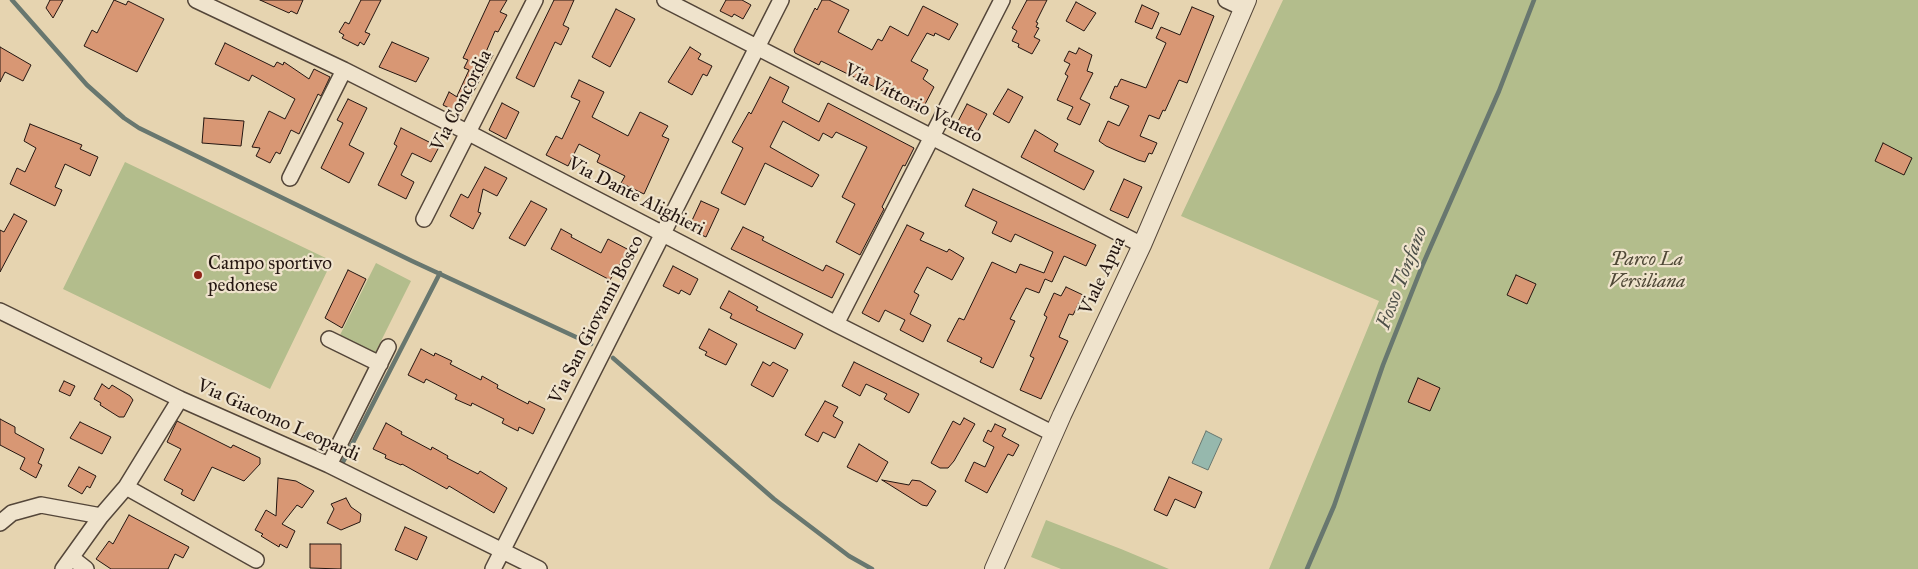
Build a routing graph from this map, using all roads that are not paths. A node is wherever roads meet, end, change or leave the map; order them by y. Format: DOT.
graph roads {
  1 [pos="535,0"];
  2 [pos="665,0"];
  3 [pos="781,0"];
  4 [pos="1002,0"];
  5 [pos="1226,0"];
  6 [pos="202,1"];
  7 [pos="1245,4"];
  8 [pos="758,47"];
  9 [pos="344,70"];
  10 [pos="469,133"];
  11 [pos="931,136"];
  12 [pos="290,178"];
  13 [pos="424,219"];
  14 [pos="664,233"];
  15 [pos="1142,245"];
  16 [pos="0,311"];
  17 [pos="836,324"];
  18 [pos="329,339"];
  19 [pos="388,347"];
  20 [pos="380,364"];
  21 [pos="180,399"];
  22 [pos="1054,434"];
  23 [pos="329,465"];
  24 [pos="126,487"];
  25 [pos="101,516"];
  26 [pos="0,523"];
  27 [pos="502,551"];
  28 [pos="256,560"];
  29 [pos="68,564"];
  30 [pos="86,569"];
  31 [pos="493,569"];
  32 [pos="539,569"];
  33 [pos="994,569"];
  1 -- 10 [label="street, Via Concordia"];
  2 -- 8 [label="street, Via Vittorio Veneto"];
  3 -- 8 [label="street, Via San Giovanni Bosco"];
  4 -- 11 [label="street"];
  5 -- 7 [label="street"];
  6 -- 9 [label="street, Via Dante Alighieri"];
  7 -- 15 [label="street, Viale Apua"];
  8 -- 11 [label="street, Via Vittorio Veneto"];
  8 -- 14 [label="street, Via San Giovanni Bosco"];
  9 -- 10 [label="street, Via Dante Alighieri"];
  9 -- 12 [label="street"];
  10 -- 13 [label="street, Via Concordia"];
  10 -- 14 [label="street, Via Dante Alighieri"];
  11 -- 15 [label="street, Via Vittorio Veneto"];
  11 -- 17 [label="street"];
  14 -- 17 [label="street, Via Dante Alighieri"];
  14 -- 27 [label="street, Via San Giovanni Bosco"];
  15 -- 22 [label="street, Viale Apua"];
  16 -- 21 [label="street, Via Giacomo Leopardi"];
  17 -- 22 [label="street, Via Dante Alighieri"];
  18 -- 20 [label="street"];
  19 -- 20 [label="street"];
  20 -- 23 [label="street"];
  21 -- 23 [label="street, Via Giacomo Leopardi"];
  21 -- 24 [label="street"];
  22 -- 33 [label="street, Viale Apua"];
  23 -- 27 [label="street, Via Giacomo Leopardi"];
  24 -- 25 [label="street"];
  24 -- 28 [label="street"];
  25 -- 26 [label="street"];
  25 -- 29 [label="street"];
  27 -- 31 [label="street, Via San Giovanni Bosco"];
  27 -- 32 [label="street, Via Giacomo Leopardi"];
  29 -- 30 [label="street"];
}
